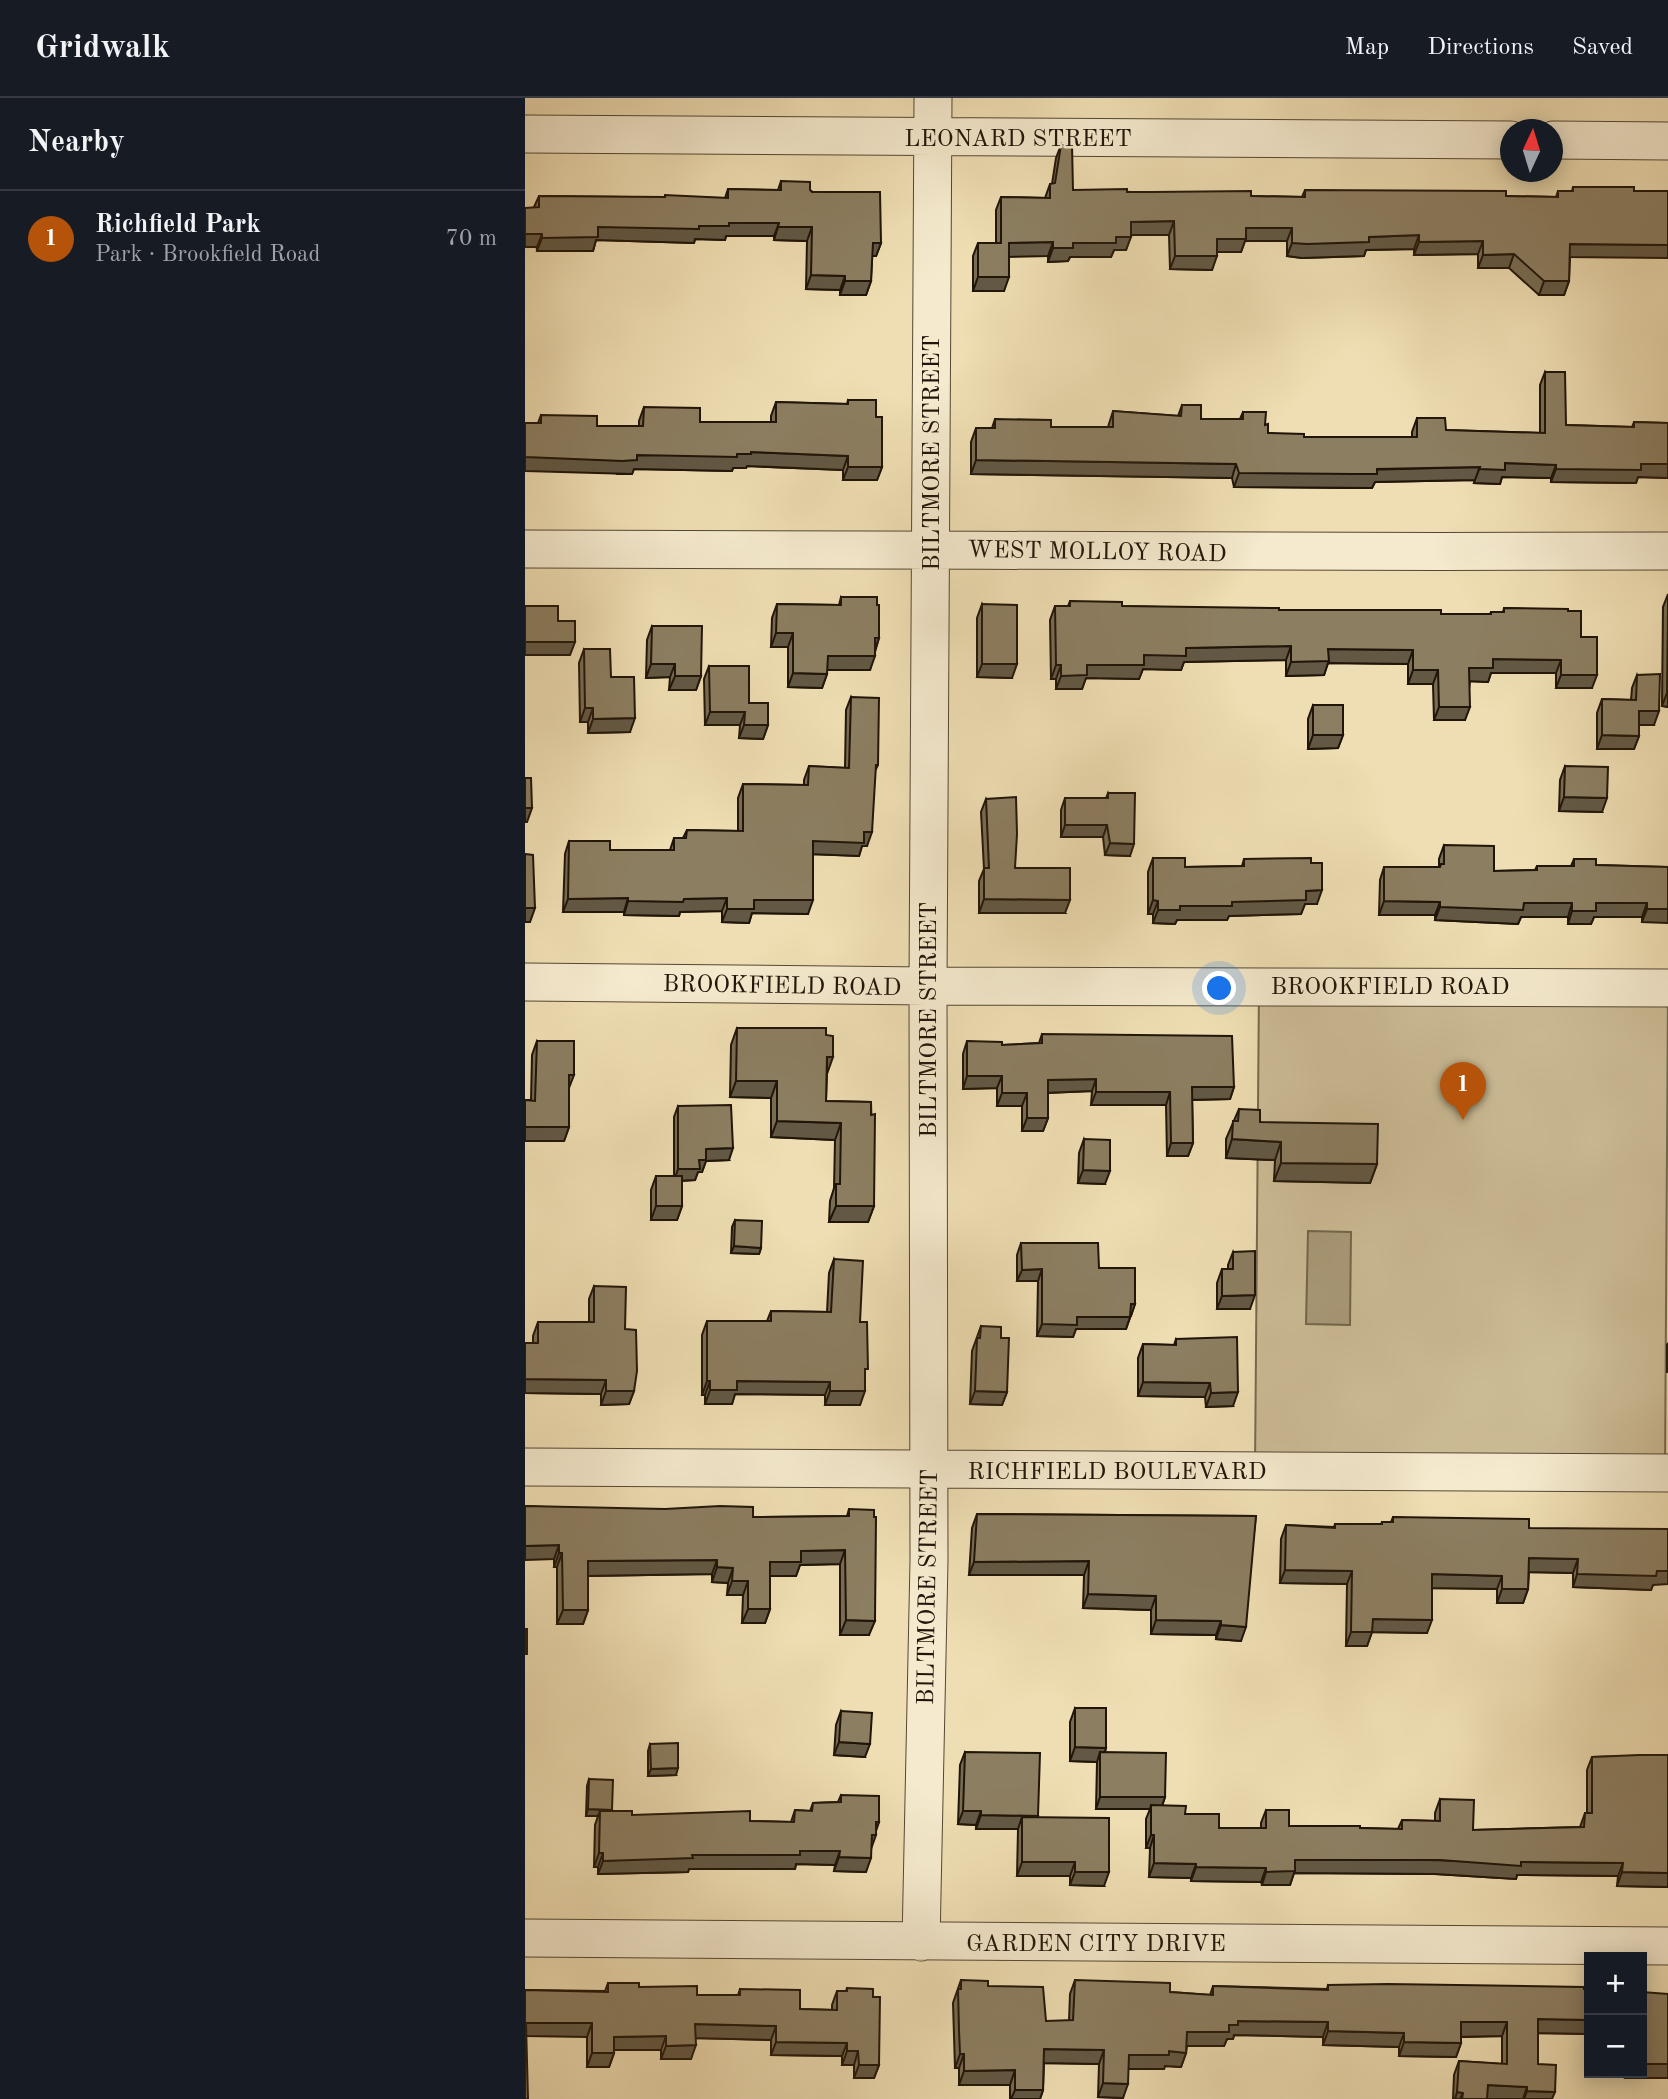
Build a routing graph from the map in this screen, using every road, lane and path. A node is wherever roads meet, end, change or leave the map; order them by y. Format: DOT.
graph roads {
  1 [pos="933,98"];
  2 [pos="525,134"];
  3 [pos="933,137"];
  4 [pos="1500,140"];
  5 [pos="1563,141"];
  6 [pos="1668,141"];
  7 [pos="525,549"];
  8 [pos="930,549"];
  9 [pos="1668,551"];
  10 [pos="525,982"];
  11 [pos="928,986"];
  12 [pos="1668,988"];
  13 [pos="525,1467"];
  14 [pos="928,1471"];
  15 [pos="1668,1473"];
  16 [pos="525,1938"];
  17 [pos="921,1942"];
  18 [pos="1668,1946"];
  1 -- 3 [label="street, BILTMORE STREET"];
  2 -- 3 [label="street, LEONARD STREET"];
  3 -- 4 [label="street, LEONARD STREET"];
  3 -- 8 [label="street, BILTMORE STREET"];
  5 -- 6 [label="street"];
  7 -- 8 [label="street, WEST MOLLOY ROAD"];
  8 -- 9 [label="street, WEST MOLLOY ROAD"];
  8 -- 11 [label="street, BILTMORE STREET"];
  10 -- 11 [label="street, BROOKFIELD ROAD"];
  11 -- 12 [label="street, BROOKFIELD ROAD"];
  11 -- 14 [label="street, BILTMORE STREET"];
  13 -- 14 [label="street, RICHFIELD BOULEVARD"];
  14 -- 15 [label="street, RICHFIELD BOULEVARD"];
  14 -- 17 [label="street, BILTMORE STREET"];
  16 -- 17 [label="street, GARDEN CITY DRIVE"];
  17 -- 18 [label="street, GARDEN CITY DRIVE"];
}
